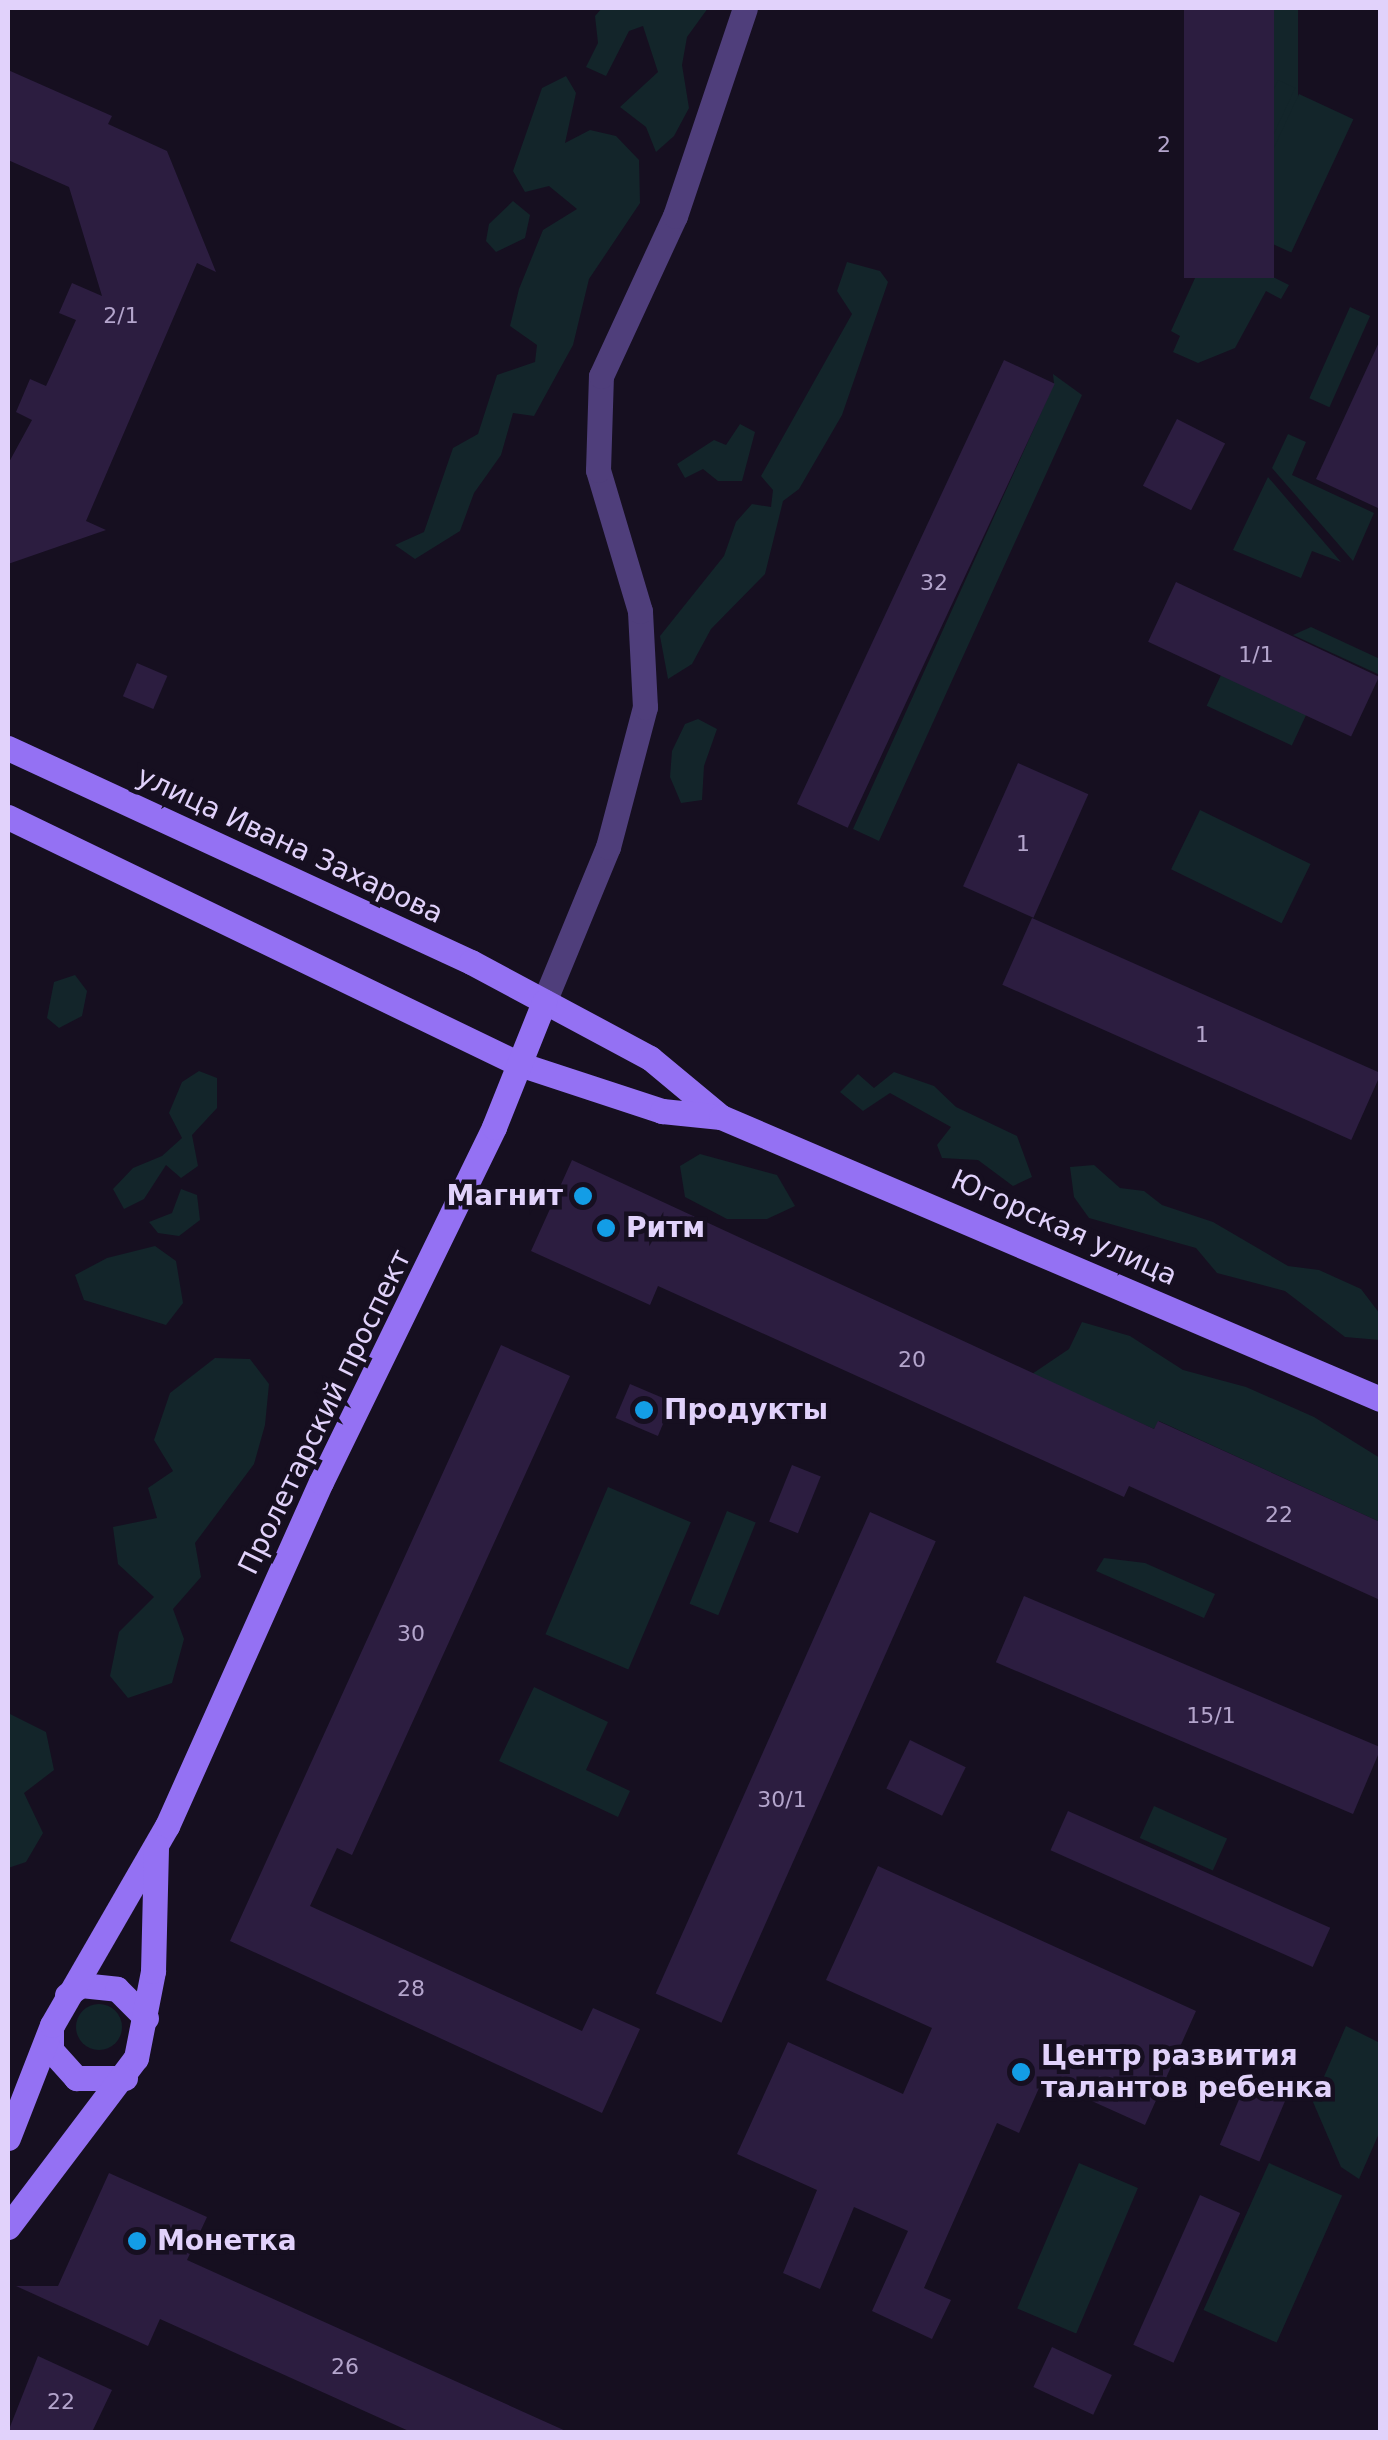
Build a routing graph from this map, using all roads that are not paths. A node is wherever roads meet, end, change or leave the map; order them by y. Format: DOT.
graph roads {
  1 [pos="745,8"];
  2 [pos="8,748"];
  3 [pos="8,816"];
  4 [pos="544,1002"];
  5 [pos="519,1064"];
  6 [pos="721,1117"];
  7 [pos="1380,1400"];
  8 [pos="156,1846"];
  9 [pos="67,1995"];
  10 [pos="146,2018"];
  11 [pos="52,2024"];
  12 [pos="125,2078"];
  13 [pos="8,2138"];
  14 [pos="8,2227"];
  1 -- 4 [label="street"];
  2 -- 4 [label="main road, улица Ивана Захарова"];
  3 -- 5 [label="main road"];
  4 -- 5 [label="main road, Пролетарский проспект"];
  4 -- 6 [label="main road, Югорская улица"];
  5 -- 6 [label="main road, Югорская улица"];
  5 -- 8 [label="main road, Пролетарский проспект"];
  6 -- 7 [label="main road, Югорская улица"];
  8 -- 9 [label="main road, Пролетарский проспект"];
  8 -- 10 [label="main road, Пролетарский проспект"];
  9 -- 10 [label="main road"];
  9 -- 11 [label="main road, Пролетарский проспект"];
  10 -- 12 [label="main road, Пролетарский проспект"];
  11 -- 12 [label="main road"];
  11 -- 13 [label="main road, Пролетарский проспект"];
  12 -- 14 [label="main road, Пролетарский проспект"];
}
